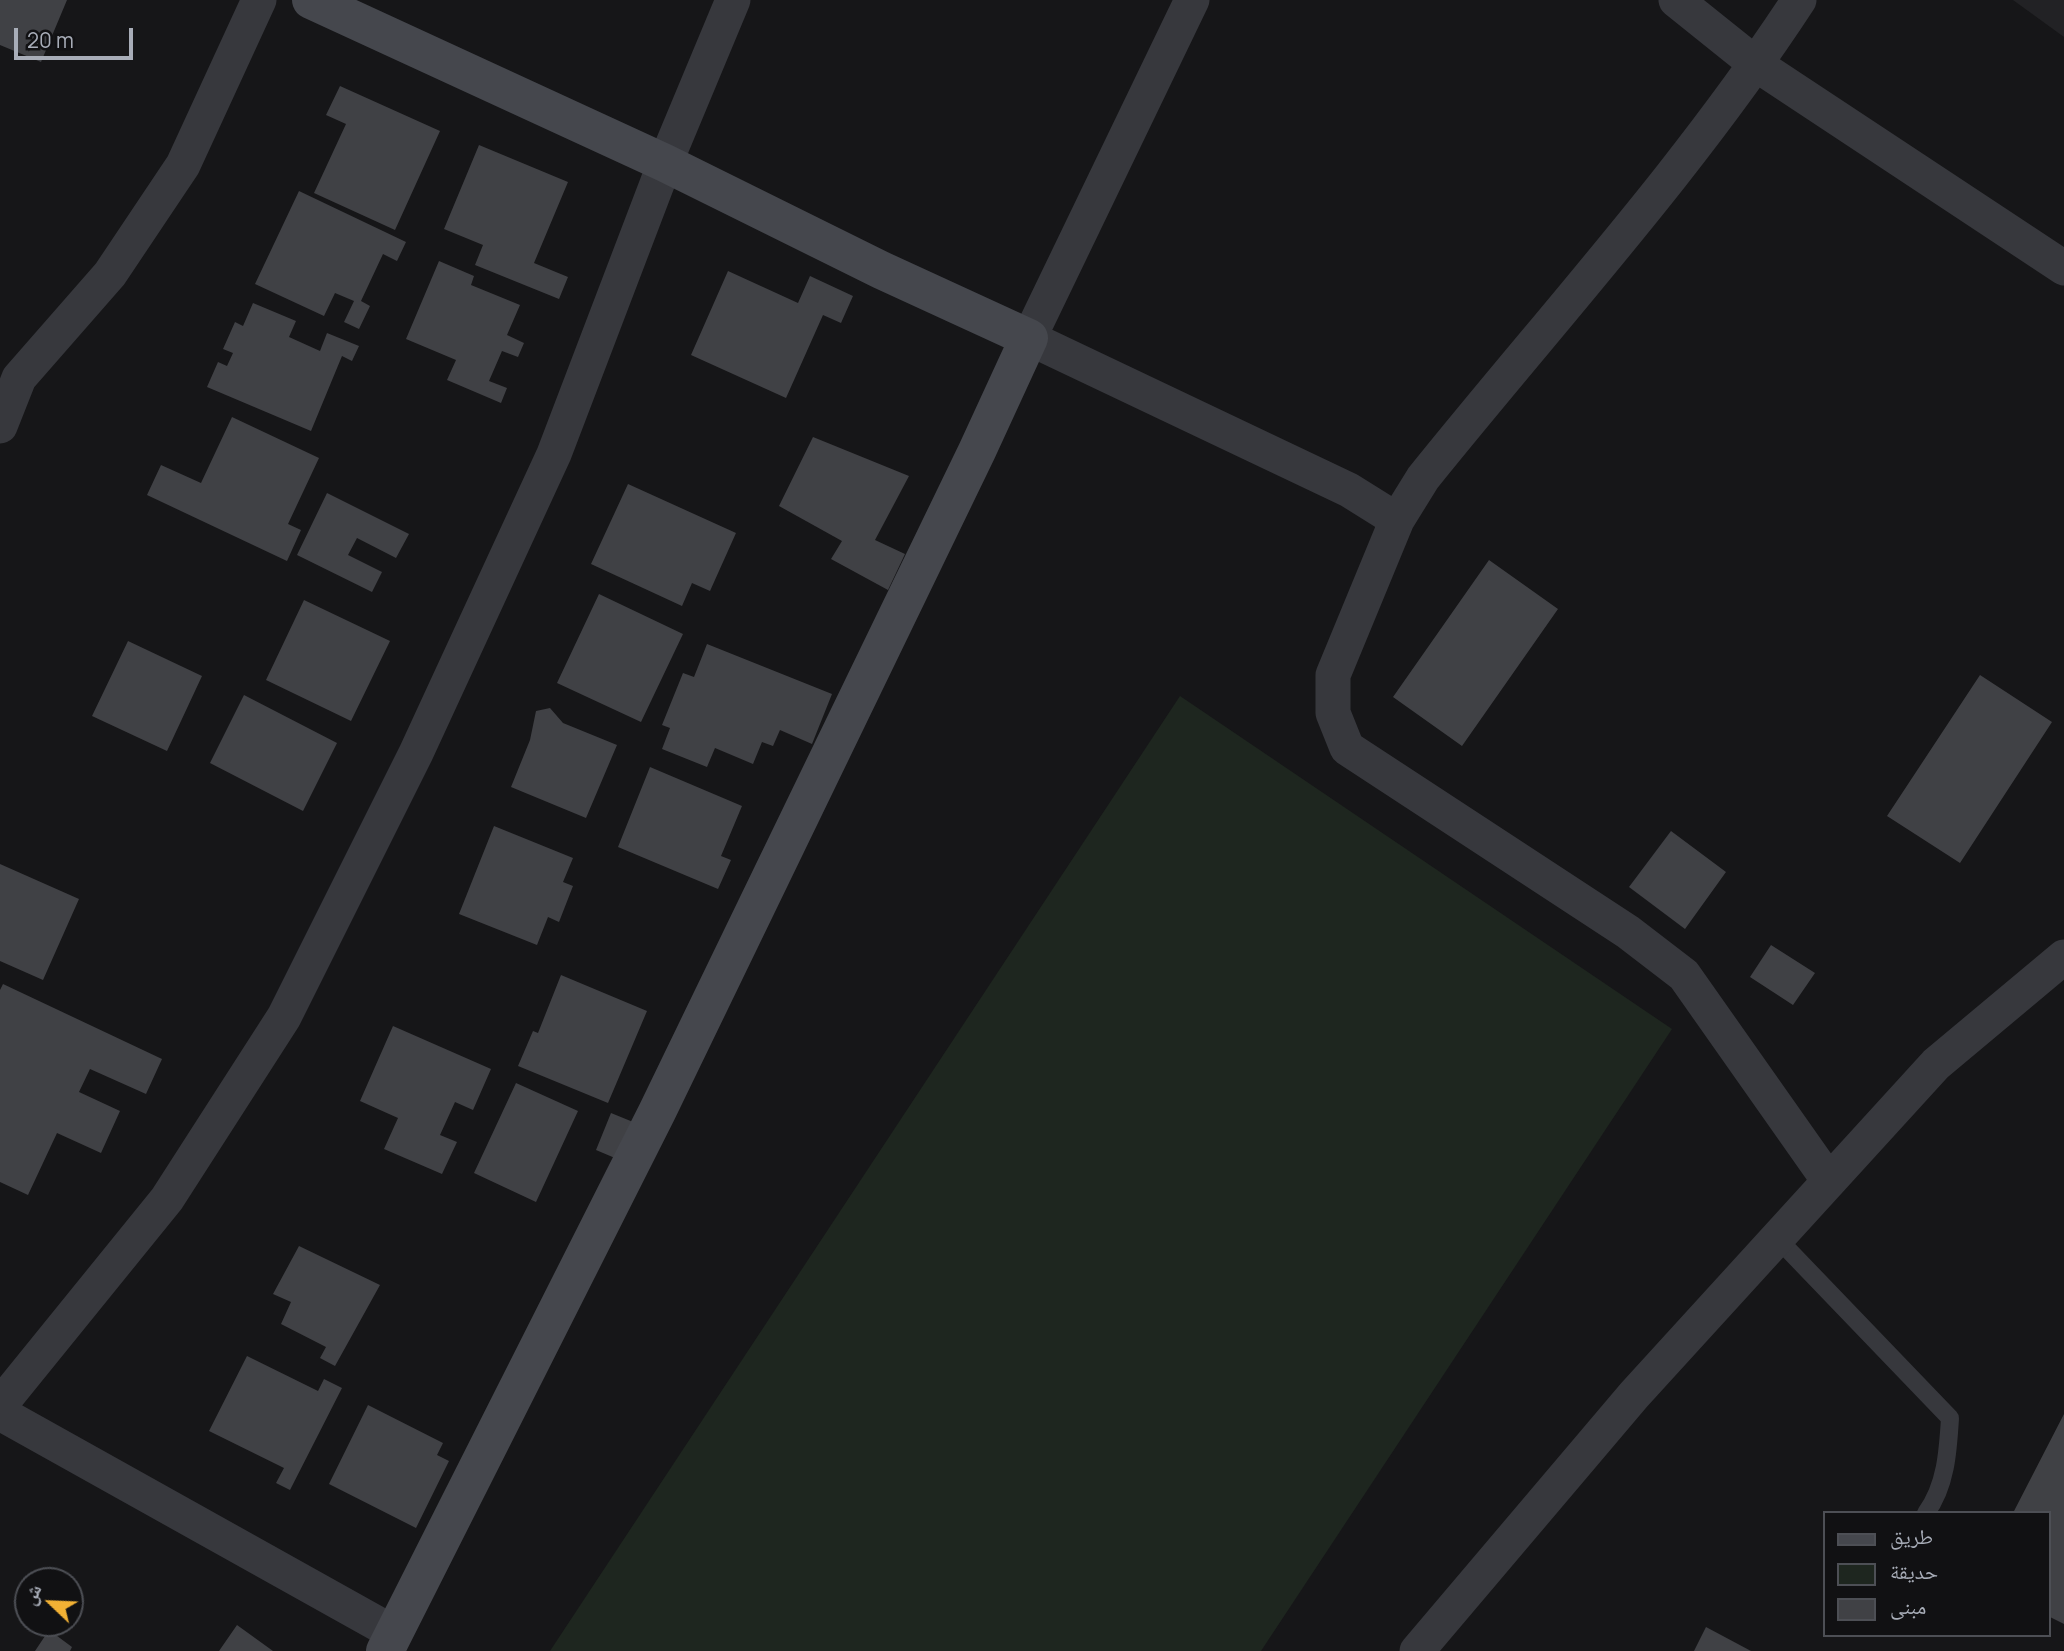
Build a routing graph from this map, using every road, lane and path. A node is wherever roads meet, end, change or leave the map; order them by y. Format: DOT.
graph roads {
  1 [pos="259,0"];
  2 [pos="311,0"];
  3 [pos="733,0"];
  4 [pos="1192,0"];
  5 [pos="1676,0"];
  6 [pos="1799,0"];
  7 [pos="1757,65"];
  8 [pos="665,163"];
  9 [pos="2064,268"];
  10 [pos="1029,338"];
  11 [pos="0,426"];
  12 [pos="1397,520"];
  13 [pos="2064,957"];
  14 [pos="1829,1181"];
  15 [pos="1777,1238"];
  16 [pos="0,1405"];
  17 [pos="0,1413"];
  18 [pos="1928,1511"];
  19 [pos="390,1642"];
  20 [pos="1417,1651"];
  1 -- 11 [label="street"];
  2 -- 8 [label="street"];
  3 -- 8 [label="street"];
  4 -- 10 [label="street"];
  5 -- 7 [label="street"];
  6 -- 7 [label="street"];
  7 -- 9 [label="street"];
  7 -- 12 [label="street"];
  8 -- 10 [label="street"];
  8 -- 16 [label="street"];
  10 -- 12 [label="street"];
  10 -- 19 [label="street"];
  12 -- 14 [label="street"];
  13 -- 14 [label="street"];
  14 -- 15 [label="street"];
  15 -- 18 [label="lane"];
  15 -- 20 [label="street"];
  17 -- 19 [label="street"];
}
